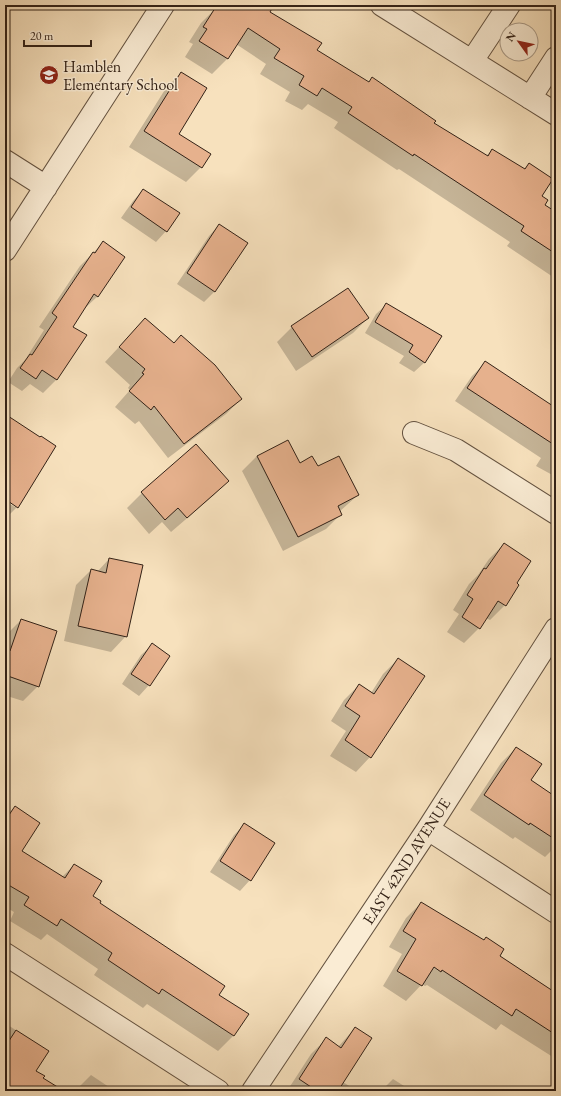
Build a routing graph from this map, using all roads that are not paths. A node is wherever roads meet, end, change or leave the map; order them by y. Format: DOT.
graph roads {
  1 [pos="163,5"];
  2 [pos="382,5"];
  3 [pos="509,5"];
  4 [pos="556,58"];
  5 [pos="472,61"];
  6 [pos="530,98"];
  7 [pos="556,114"];
  8 [pos="5,161"];
  9 [pos="46,187"];
  10 [pos="5,250"];
  11 [pos="414,433"];
  12 [pos="556,513"];
  13 [pos="556,629"];
  14 [pos="428,829"];
  15 [pos="556,912"];
  16 [pos="5,954"];
  17 [pos="218,1091"];
  18 [pos="253,1091"];
  1 -- 9 [label="street"];
  2 -- 5 [label="street"];
  3 -- 5 [label="street"];
  4 -- 6 [label="street"];
  5 -- 6 [label="street"];
  6 -- 7 [label="street"];
  8 -- 9 [label="street"];
  9 -- 10 [label="street"];
  11 -- 12 [label="street"];
  13 -- 14 [label="street, EAST 42ND AVENUE"];
  14 -- 15 [label="street"];
  14 -- 18 [label="street, EAST 42ND AVENUE"];
  16 -- 17 [label="street"];
}
